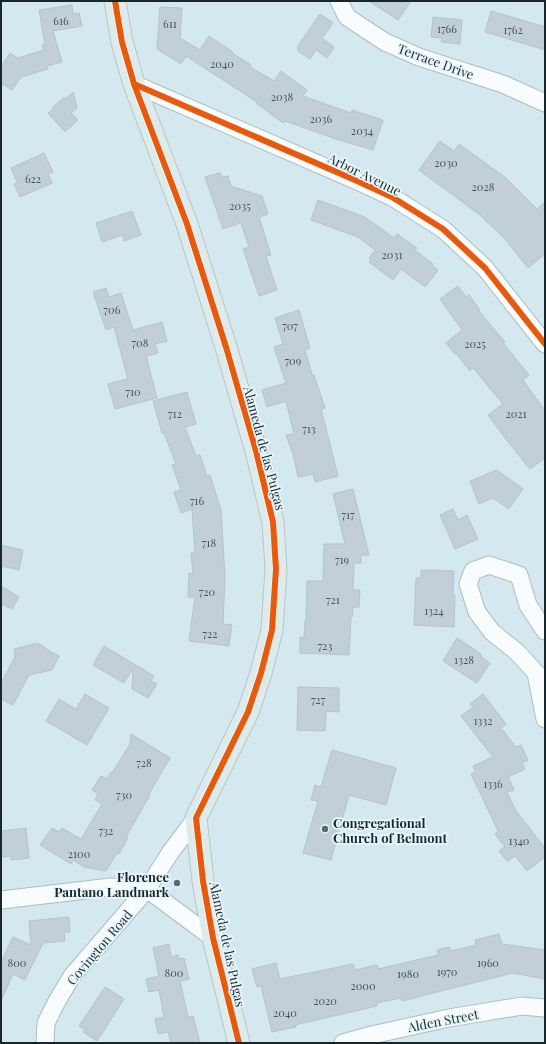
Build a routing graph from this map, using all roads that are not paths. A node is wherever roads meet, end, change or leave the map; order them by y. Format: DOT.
graph roads {
  1 [pos="115,1"];
  2 [pos="339,1"];
  3 [pos="134,84"];
  4 [pos="545,103"];
  5 [pos="545,344"];
  6 [pos="545,631"];
  7 [pos="540,677"];
  8 [pos="545,719"];
  9 [pos="196,818"];
  10 [pos="147,889"];
  11 [pos="1,900"];
  12 [pos="213,938"];
  13 [pos="545,1008"];
  14 [pos="45,1043"];
  15 [pos="239,1043"];
  16 [pos="343,1043"];
  1 -- 3 [label="main road, Alameda de las Pulgas"];
  2 -- 4 [label="street, Terrace Drive"];
  3 -- 5 [label="street, Arbor Avenue"];
  3 -- 9 [label="main road, Alameda de las Pulgas"];
  6 -- 7 [label="street"];
  7 -- 8 [label="street"];
  9 -- 10 [label="street, Covington Road"];
  9 -- 12 [label="main road, Alameda de las Pulgas"];
  10 -- 11 [label="street"];
  10 -- 12 [label="street"];
  10 -- 14 [label="street, Covington Road"];
  12 -- 15 [label="main road, Alameda de las Pulgas"];
  13 -- 16 [label="street, Alden Street"];
}
